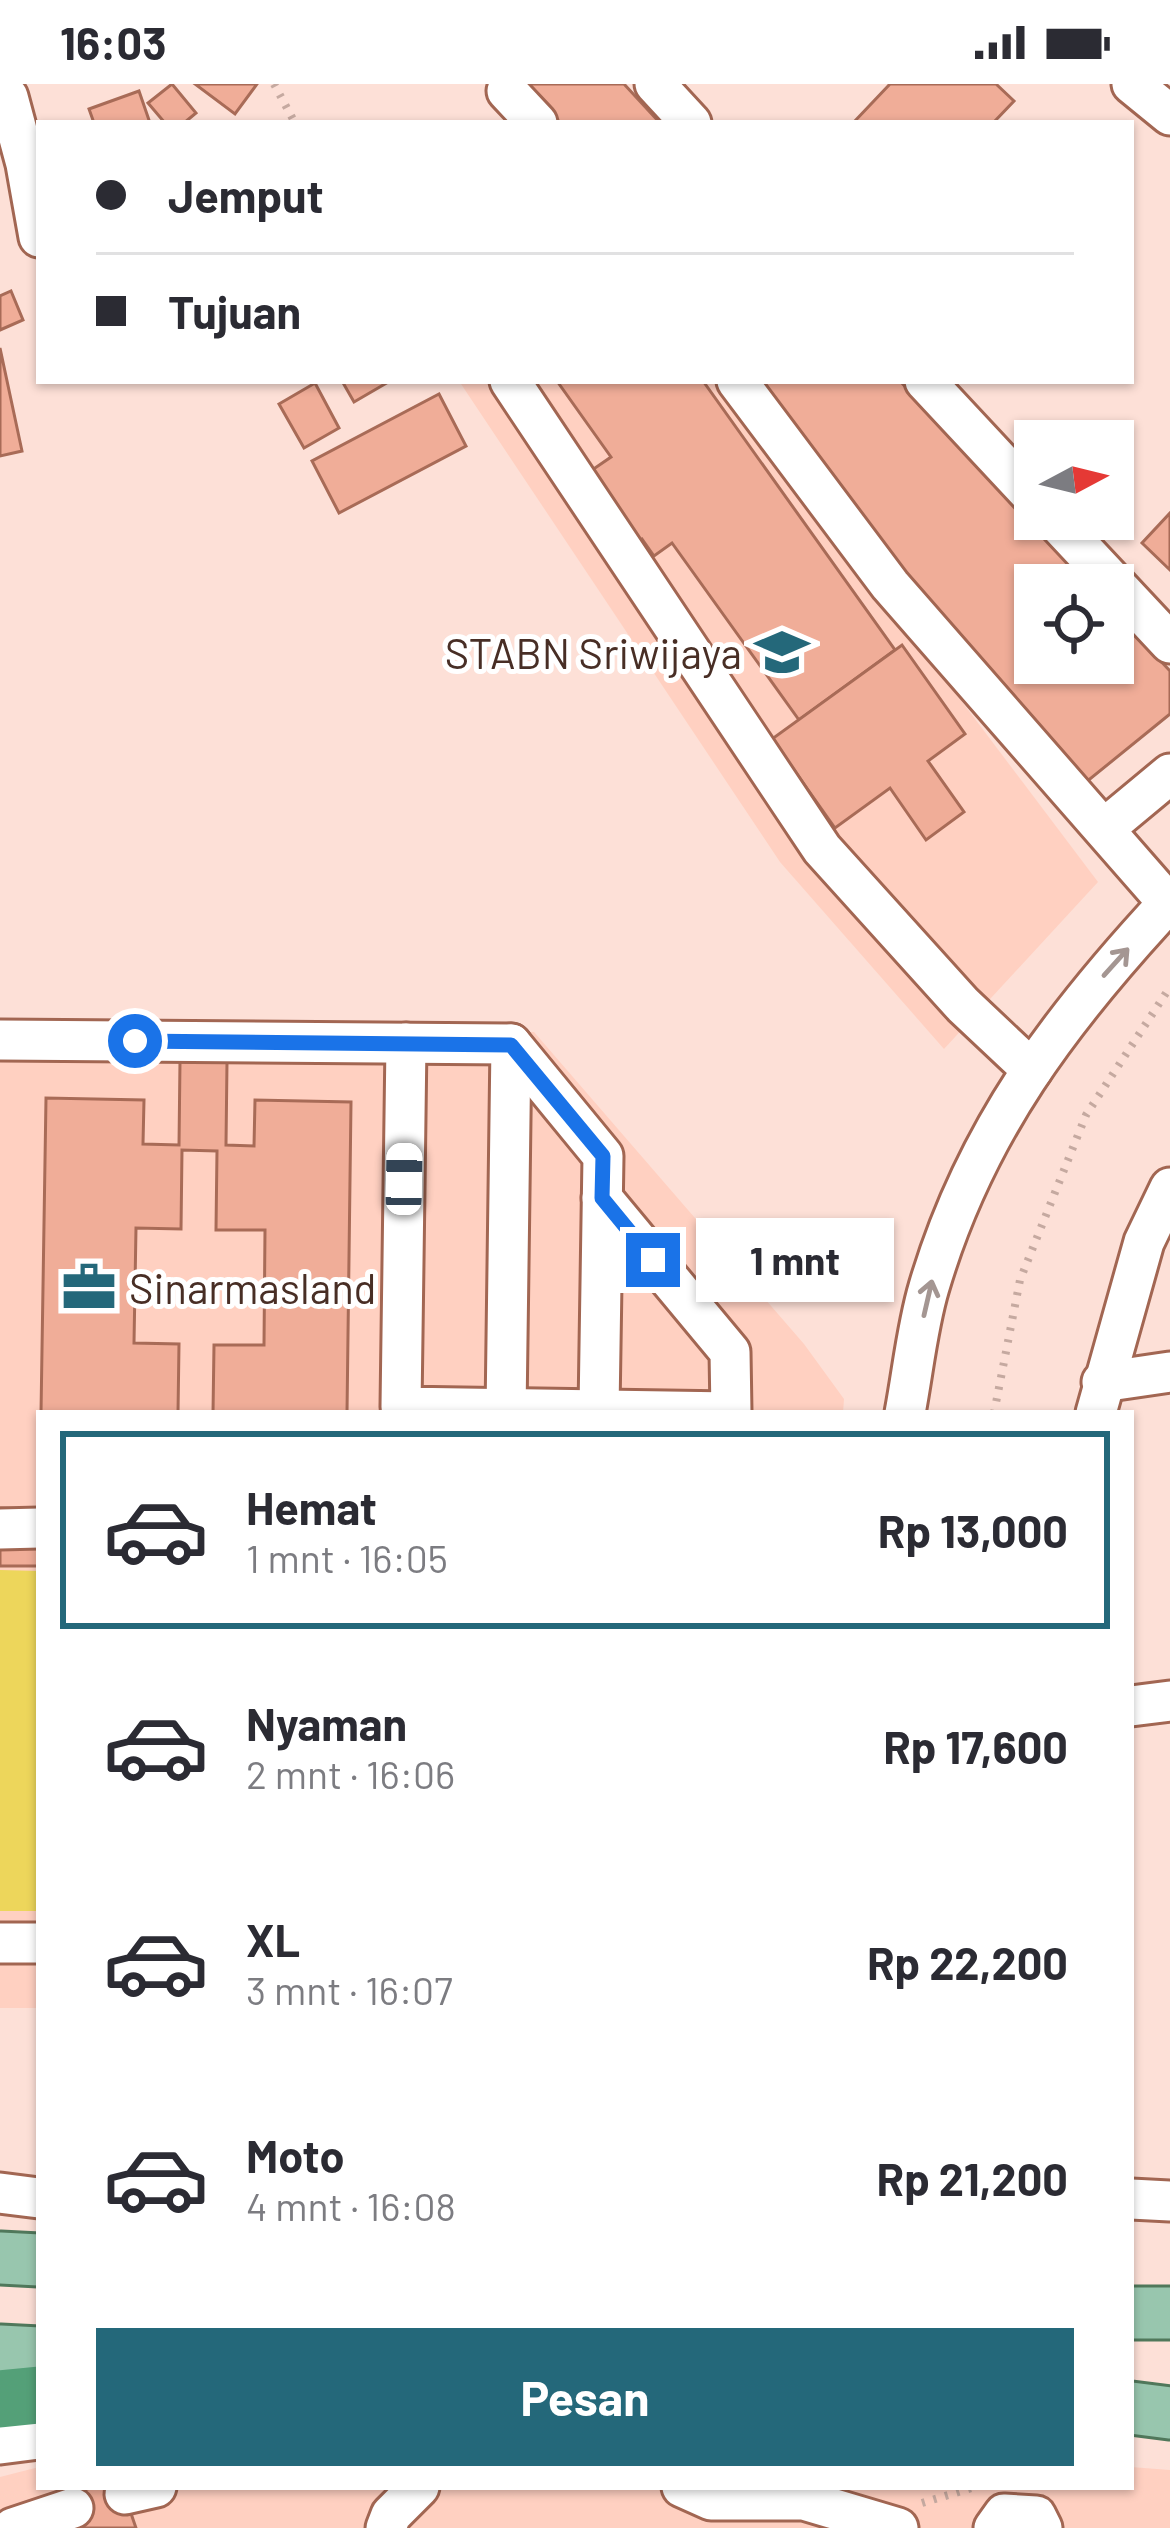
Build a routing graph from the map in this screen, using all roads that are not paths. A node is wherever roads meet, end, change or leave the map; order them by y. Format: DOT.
graph roads {
  1 [pos="655,84"];
  2 [pos="1132,84"];
  3 [pos="507,91"];
  4 [pos="18,94"];
  5 [pos="1169,113"];
  6 [pos="534,120"];
  7 [pos="688,120"];
  8 [pos="36,220"];
  9 [pos="512,384"];
  10 [pos="739,384"];
  11 [pos="928,384"];
  12 [pos="1014,476"];
  13 [pos="1073,540"];
  14 [pos="1170,644"];
  15 [pos="1170,774"];
  16 [pos="1105,829"];
  17 [pos="1169,902"];
  18 [pos="0,1040"];
  19 [pos="406,1043"];
  20 [pos="511,1045"];
  21 [pos="1032,1070"];
  22 [pos="1170,1188"];
  23 [pos="602,1198"];
  24 [pos="1170,1372"];
  25 [pos="1099,1398"];
  26 [pos="485,1410"];
  27 [pos="506,1410"];
  28 [pos="599,1410"];
  29 [pos="731,1410"];
  30 [pos="906,1410"];
  31 [pos="36,1528"];
  32 [pos="0,1529"];
  33 [pos="1170,1701"];
  34 [pos="1134,1706"];
  35 [pos="0,1942"];
  36 [pos="36,1943"];
  37 [pos="0,2193"];
  38 [pos="36,2198"];
  39 [pos="1134,2199"];
  40 [pos="1170,2200"];
  41 [pos="0,2258"];
  42 [pos="36,2260"];
  43 [pos="1134,2313"];
  44 [pos="1170,2313"];
  45 [pos="0,2351"];
  46 [pos="36,2353"];
  47 [pos="36,2396"];
  48 [pos="0,2399"];
  49 [pos="36,2438"];
  50 [pos="0,2444"];
  51 [pos="416,2490"];
  52 [pos="689,2490"];
  53 [pos="74,2508"];
  54 [pos="13,2528"];
  55 [pos="386,2528"];
  56 [pos="898,2528"];
  57 [pos="994,2528"];
  58 [pos="1042,2528"];
  1 -- 7 [label="street"];
  2 -- 5 [label="street"];
  3 -- 6 [label="street"];
  4 -- 8 [label="street"];
  9 -- 21 [label="street"];
  10 -- 16 [label="street"];
  11 -- 12 [label="street"];
  13 -- 14 [label="street"];
  15 -- 16 [label="street"];
  16 -- 17 [label="street"];
  21 -- 17 [label="street, one-way"];
  18 -- 19 [label="street"];
  19 -- 20 [label="street"];
  19 -- 26 [label="street"];
  20 -- 23 [label="street"];
  20 -- 27 [label="street"];
  30 -- 21 [label="street, one-way"];
  22 -- 25 [label="street"];
  23 -- 28 [label="street"];
  23 -- 29 [label="street"];
  24 -- 25 [label="street"];
  31 -- 32 [label="street"];
  33 -- 34 [label="street"];
  35 -- 36 [label="street"];
  37 -- 38 [label="street"];
  39 -- 40 [label="street"];
  41 -- 42 [label="main road"];
  43 -- 44 [label="main road"];
  45 -- 46 [label="main road"];
  47 -- 48 [label="highway"];
  49 -- 50 [label="street"];
  51 -- 55 [label="street"];
  52 -- 56 [label="street"];
  53 -- 54 [label="street"];
  57 -- 58 [label="street"];
}
